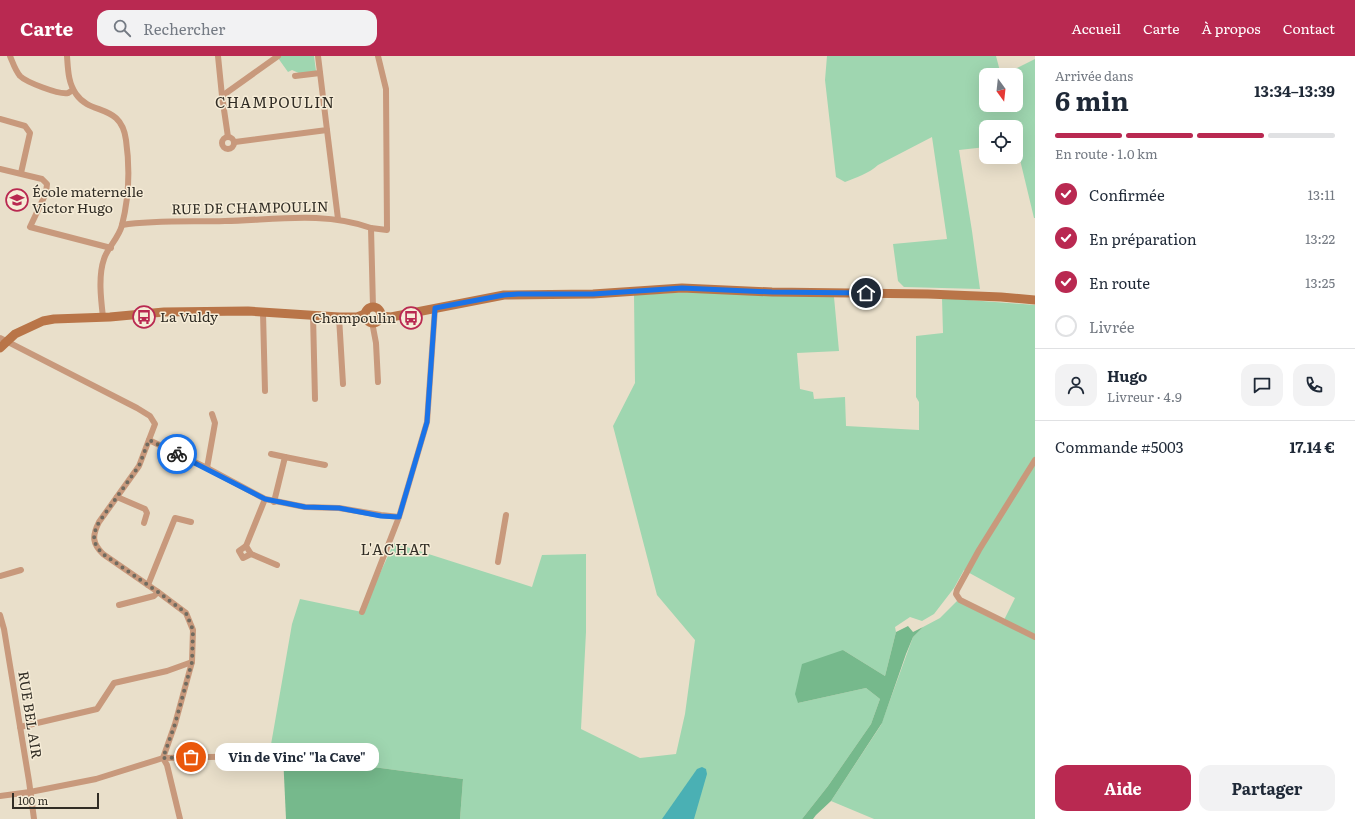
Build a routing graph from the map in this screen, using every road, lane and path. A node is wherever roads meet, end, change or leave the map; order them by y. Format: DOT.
graph roads {
  1 [pos="10,56"];
  2 [pos="67,56"];
  3 [pos="218,56"];
  4 [pos="278,56"];
  5 [pos="318,56"];
  6 [pos="378,56"];
  7 [pos="320,73"];
  8 [pos="295,76"];
  9 [pos="73,90"];
  10 [pos="222,96"];
  11 [pos="0,119"];
  12 [pos="327,130"];
  13 [pos="228,137"];
  14 [pos="235,142"];
  15 [pos="0,169"];
  16 [pos="21,173"];
  17 [pos="338,219"];
  18 [pos="122,225"];
  19 [pos="371,228"];
  20 [pos="111,248"];
  21 [pos="1035,300"];
  22 [pos="373,307"];
  23 [pos="435,308"];
  24 [pos="263,313"];
  25 [pos="365,314"];
  26 [pos="313,316"];
  27 [pos="380,316"];
  28 [pos="103,317"];
  29 [pos="339,317"];
  30 [pos="372,322"];
  31 [pos="4,339"];
  32 [pos="0,348"];
  33 [pos="378,382"];
  34 [pos="344,384"];
  35 [pos="265,391"];
  36 [pos="315,399"];
  37 [pos="212,414"];
  38 [pos="149,440"];
  39 [pos="271,454"];
  40 [pos="285,457"];
  41 [pos="1035,460"];
  42 [pos="325,465"];
  43 [pos="207,468"];
  44 [pos="117,498"];
  45 [pos="265,499"];
  46 [pos="274,502"];
  47 [pos="506,515"];
  48 [pos="399,517"];
  49 [pos="191,522"];
  50 [pos="144,523"];
  51 [pos="498,562"];
  52 [pos="277,565"];
  53 [pos="21,570"];
  54 [pos="0,576"];
  55 [pos="148,585"];
  56 [pos="158,592"];
  57 [pos="119,606"];
  58 [pos="362,612"];
  59 [pos="0,615"];
  60 [pos="2,630"];
  61 [pos="1035,637"];
  62 [pos="192,662"];
  63 [pos="20,727"];
  64 [pos="262,756"];
  65 [pos="163,758"];
  66 [pos="30,792"];
  67 [pos="0,796"];
  68 [pos="34,819"];
  69 [pos="180,819"];
  1 -- 9 [label="street"];
  2 -- 9 [label="street"];
  3 -- 10 [label="street"];
  4 -- 10 [label="street"];
  5 -- 7 [label="street"];
  6 -- 19 [label="street"];
  7 -- 8 [label="street"];
  7 -- 12 [label="street"];
  9 -- 18 [label="street"];
  10 -- 13 [label="street"];
  11 -- 16 [label="street"];
  12 -- 14 [label="street"];
  12 -- 17 [label="street"];
  13 -- 14 [label="street"];
  13 -- 14 [label="street"];
  15 -- 16 [label="street"];
  16 -- 20 [label="street"];
  17 -- 18 [label="street, RUE DE CHAMPOULIN"];
  17 -- 19 [label="street, RUE DE CHAMPOULIN"];
  18 -- 20 [label="street"];
  19 -- 22 [label="street"];
  20 -- 28 [label="street"];
  21 -- 23 [label="main road"];
  22 -- 25 [label="main road"];
  22 -- 27 [label="main road"];
  23 -- 27 [label="main road"];
  23 -- 48 [label="street"];
  24 -- 26 [label="main road"];
  24 -- 28 [label="main road"];
  24 -- 35 [label="street"];
  25 -- 29 [label="main road"];
  25 -- 30 [label="main road"];
  26 -- 29 [label="main road"];
  26 -- 36 [label="street"];
  27 -- 30 [label="main road"];
  28 -- 31 [label="main road"];
  29 -- 34 [label="street"];
  30 -- 33 [label="street"];
  31 -- 32 [label="main road"];
  31 -- 38 [label="street"];
  37 -- 43 [label="street"];
  38 -- 43 [label="street"];
  38 -- 44 [label="street"];
  39 -- 40 [label="street"];
  40 -- 42 [label="street"];
  40 -- 46 [label="street"];
  41 -- 61 [label="street"];
  43 -- 45 [label="street"];
  44 -- 50 [label="street"];
  44 -- 55 [label="street"];
  45 -- 46 [label="street"];
  45 -- 52 [label="street"];
  46 -- 48 [label="street"];
  47 -- 51 [label="street"];
  48 -- 58 [label="street"];
  49 -- 55 [label="street"];
  53 -- 54 [label="street"];
  55 -- 56 [label="street"];
  56 -- 57 [label="street"];
  56 -- 62 [label="street"];
  59 -- 60 [label="street, RUE BEL AIR"];
  60 -- 63 [label="street, RUE BEL AIR"];
  62 -- 63 [label="street"];
  62 -- 65 [label="street"];
  63 -- 66 [label="street, RUE BEL AIR"];
  64 -- 65 [label="street"];
  65 -- 66 [label="street"];
  65 -- 69 [label="street"];
  66 -- 67 [label="street"];
  66 -- 68 [label="street, RUE BEL AIR"];
}
